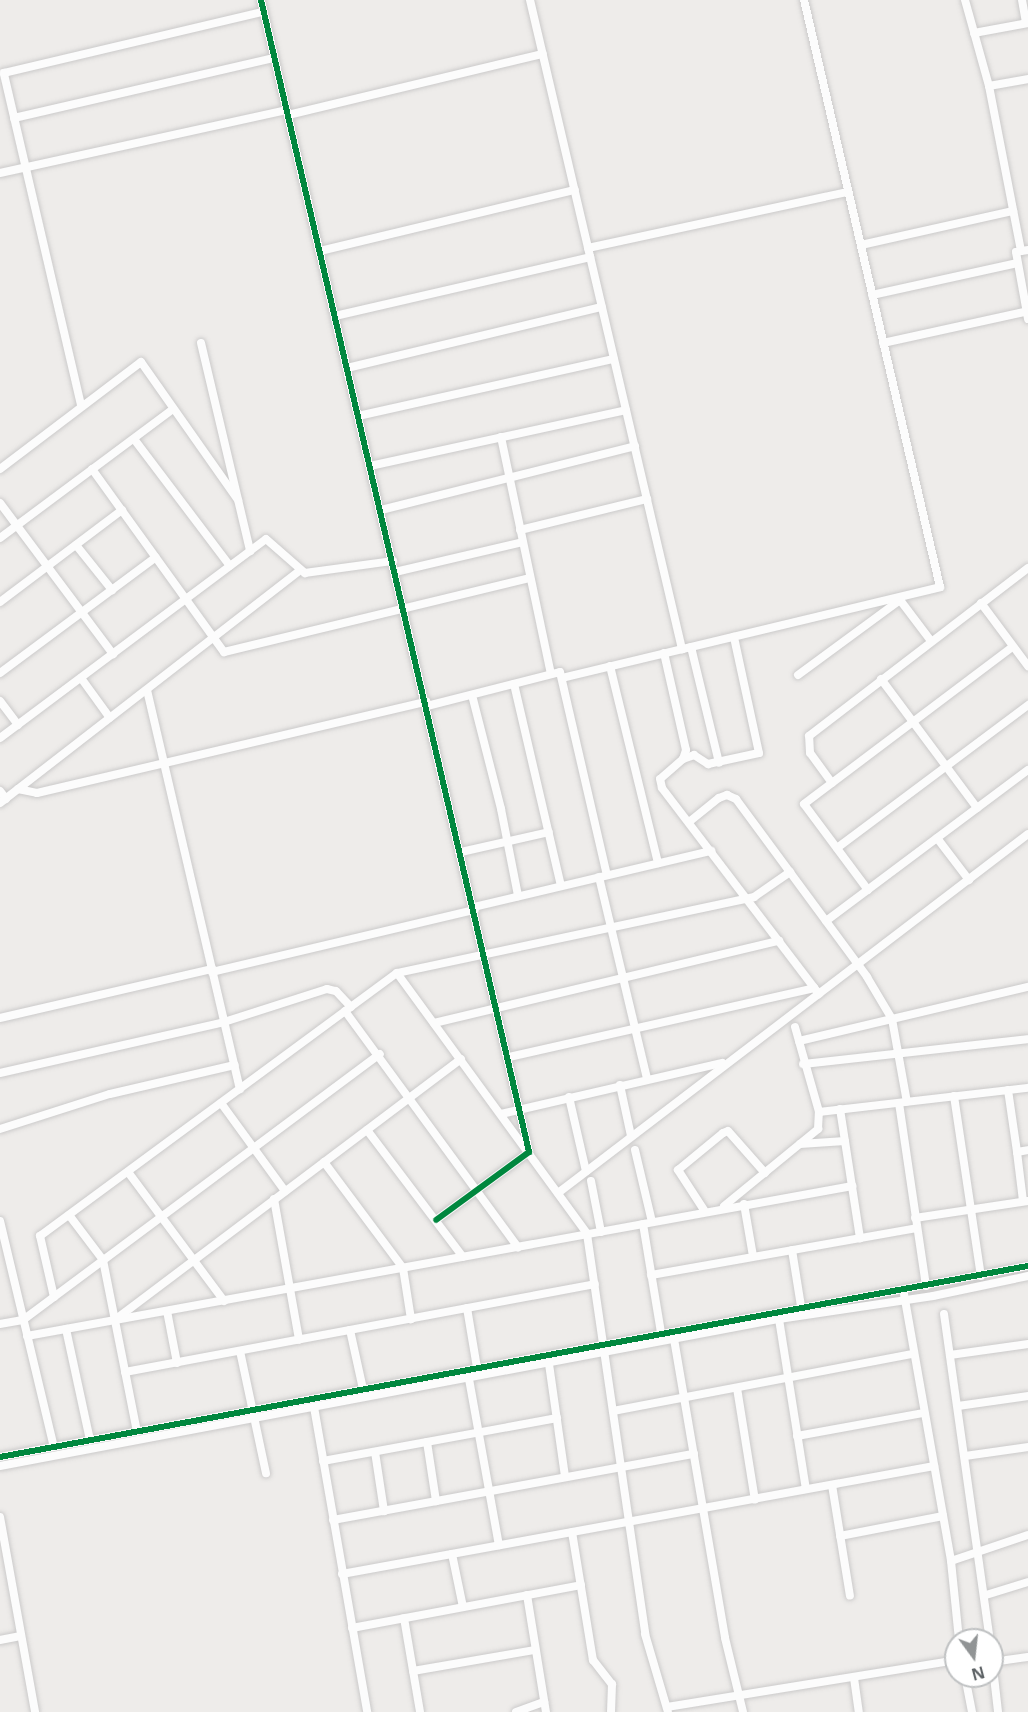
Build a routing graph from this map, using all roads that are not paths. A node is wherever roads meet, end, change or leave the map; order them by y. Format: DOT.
graph roads {
  1 [pos="261,0"];
  2 [pos="530,0"];
  3 [pos="804,0"];
  4 [pos="965,0"];
  5 [pos="1022,0"];
  6 [pos="263,12"];
  7 [pos="1027,23"];
  8 [pos="974,33"];
  9 [pos="543,54"];
  10 [pos="274,58"];
  11 [pos="1028,79"];
  12 [pos="989,86"];
  13 [pos="287,112"];
  14 [pos="14,118"];
  15 [pos="25,167"];
  16 [pos="0,173"];
  17 [pos="575,190"];
  18 [pos="848,192"];
  19 [pos="1013,211"];
  20 [pos="861,245"];
  21 [pos="320,251"];
  22 [pos="1024,251"];
  23 [pos="589,252"];
  24 [pos="1018,263"];
  25 [pos="872,295"];
  26 [pos="602,307"];
  27 [pos="1028,314"];
  28 [pos="335,316"];
  29 [pos="201,343"];
  30 [pos="883,343"];
  31 [pos="614,359"];
  32 [pos="347,368"];
  33 [pos="81,405"];
  34 [pos="172,410"];
  35 [pos="626,410"];
  36 [pos="358,416"];
  37 [pos="501,437"];
  38 [pos="134,439"];
  39 [pos="635,446"];
  40 [pos="370,466"];
  41 [pos="0,469"];
  42 [pos="92,469"];
  43 [pos="510,477"];
  44 [pos="647,499"];
  45 [pos="238,500"];
  46 [pos="0,503"];
  47 [pos="122,510"];
  48 [pos="381,510"];
  49 [pos="16,525"];
  50 [pos="520,530"];
  51 [pos="0,538"];
  52 [pos="523,542"];
  53 [pos="76,545"];
  54 [pos="250,551"];
  55 [pos="156,557"];
  56 [pos="393,561"];
  57 [pos="48,566"];
  58 [pos="230,566"];
  59 [pos="1028,568"];
  60 [pos="299,571"];
  61 [pos="395,572"];
  62 [pos="1018,577"];
  63 [pos="529,578"];
  64 [pos="1028,581"];
  65 [pos="112,590"];
  66 [pos="186,599"];
  67 [pos="0,602"];
  68 [pos="981,603"];
  69 [pos="404,608"];
  70 [pos="83,612"];
  71 [pos="734,637"];
  72 [pos="214,638"];
  73 [pos="931,641"];
  74 [pos="1012,646"];
  75 [pos="687,648"];
  76 [pos="664,653"];
  77 [pos="113,654"];
  78 [pos="610,666"];
  79 [pos="1028,666"];
  80 [pos="0,673"];
  81 [pos="551,674"];
  82 [pos="798,675"];
  83 [pos="81,678"];
  84 [pos="562,678"];
  85 [pos="881,679"];
  86 [pos="514,684"];
  87 [pos="147,690"];
  88 [pos="472,694"];
  89 [pos="0,701"];
  90 [pos="426,704"];
  91 [pos="1028,705"];
  92 [pos="110,718"];
  93 [pos="913,722"];
  94 [pos="18,725"];
  95 [pos="0,738"];
  96 [pos="683,759"];
  97 [pos="719,763"];
  98 [pos="164,765"];
  99 [pos="946,766"];
  100 [pos="1028,770"];
  101 [pos="832,783"];
  102 [pos="18,789"];
  103 [pos="0,791"];
  104 [pos="3,801"];
  105 [pos="977,808"];
  106 [pos="689,822"];
  107 [pos="549,832"];
  108 [pos="1028,834"];
  109 [pos="937,838"];
  110 [pos="506,842"];
  111 [pos="837,848"];
  112 [pos="711,851"];
  113 [pos="461,852"];
  114 [pos="658,863"];
  115 [pos="790,872"];
  116 [pos="603,876"];
  117 [pos="969,880"];
  118 [pos="561,886"];
  119 [pos="868,890"];
  120 [pos="518,896"];
  121 [pos="749,898"];
  122 [pos="474,908"];
  123 [pos="826,921"];
  124 [pos="611,928"];
  125 [pos="779,941"];
  126 [pos="484,952"];
  127 [pos="859,966"];
  128 [pos="212,970"];
  129 [pos="397,973"];
  130 [pos="623,978"];
  131 [pos="1028,987"];
  132 [pos="816,991"];
  133 [pos="497,1007"];
  134 [pos="348,1009"];
  135 [pos="0,1018"];
  136 [pos="892,1019"];
  137 [pos="224,1022"];
  138 [pos="434,1023"];
  139 [pos="795,1027"];
  140 [pos="634,1028"];
  141 [pos="1028,1039"];
  142 [pos="799,1041"];
  143 [pos="898,1051"];
  144 [pos="380,1054"];
  145 [pos="509,1056"];
  146 [pos="461,1059"];
  147 [pos="726,1062"];
  148 [pos="803,1064"];
  149 [pos="235,1065"];
  150 [pos="0,1073"];
  151 [pos="647,1078"];
  152 [pos="620,1085"];
  153 [pos="1028,1088"];
  154 [pos="240,1089"];
  155 [pos="1008,1090"];
  156 [pos="954,1096"];
  157 [pos="411,1097"];
  158 [pos="569,1097"];
  159 [pos="903,1102"];
  160 [pos="221,1103"];
  161 [pos="521,1109"];
  162 [pos="840,1109"];
  163 [pos="819,1112"];
  164 [pos="501,1114"];
  165 [pos="0,1129"];
  166 [pos="367,1130"];
  167 [pos="631,1136"];
  168 [pos="845,1141"];
  169 [pos="800,1144"];
  170 [pos="254,1148"];
  171 [pos="635,1150"];
  172 [pos="1028,1150"];
  173 [pos="529,1152"];
  174 [pos="1017,1152"];
  175 [pos="324,1162"];
  176 [pos="586,1171"];
  177 [pos="128,1172"];
  178 [pos="765,1173"];
  179 [pos="591,1181"];
  180 [pos="852,1186"];
  181 [pos="478,1190"];
  182 [pos="285,1191"];
  183 [pos="558,1193"];
  184 [pos="274,1199"];
  185 [pos="1026,1201"];
  186 [pos="744,1204"];
  187 [pos="723,1207"];
  188 [pos="971,1209"];
  189 [pos="704,1210"];
  190 [pos="69,1215"];
  191 [pos="162,1217"];
  192 [pos="915,1218"];
  193 [pos="436,1220"];
  194 [pos="0,1221"];
  195 [pos="647,1223"];
  196 [pos="917,1228"];
  197 [pos="601,1232"];
  198 [pos="587,1234"];
  199 [pos="860,1238"];
  200 [pos="519,1247"];
  201 [pos="792,1250"];
  202 [pos="753,1256"];
  203 [pos="463,1257"];
  204 [pos="194,1259"];
  205 [pos="103,1260"];
  206 [pos="1028,1266"];
  207 [pos="403,1268"];
  208 [pos="651,1275"];
  209 [pos="981,1276"];
  210 [pos="1028,1276"];
  211 [pos="595,1284"];
  212 [pos="926,1286"];
  213 [pos="289,1289"];
  214 [pos="904,1294"];
  215 [pos="54,1297"];
  216 [pos="224,1300"];
  217 [pos="801,1306"];
  218 [pos="467,1308"];
  219 [pos="167,1311"];
  220 [pos="944,1314"];
  221 [pos="411,1319"];
  222 [pos="779,1319"];
  223 [pos="23,1320"];
  224 [pos="115,1320"];
  225 [pos="0,1324"];
  226 [pos="66,1329"];
  227 [pos="350,1330"];
  228 [pos="661,1333"];
  229 [pos="27,1336"];
  230 [pos="674,1339"];
  231 [pos="299,1340"];
  232 [pos="1028,1344"];
  233 [pos="605,1349"];
  234 [pos="240,1351"];
  235 [pos="913,1354"];
  236 [pos="950,1355"];
  237 [pos="177,1363"];
  238 [pos="549,1364"];
  239 [pos="477,1368"];
  240 [pos="125,1372"];
  241 [pos="787,1377"];
  242 [pos="469,1379"];
  243 [pos="737,1388"];
  244 [pos="363,1389"];
  245 [pos="1028,1396"];
  246 [pos="685,1398"];
  247 [pos="958,1406"];
  248 [pos="314,1407"];
  249 [pos="613,1411"];
  250 [pos="924,1413"];
  251 [pos="252,1414"];
  252 [pos="556,1418"];
  253 [pos="137,1432"];
  254 [pos="479,1432"];
  255 [pos="797,1436"];
  256 [pos="90,1440"];
  257 [pos="427,1442"];
  258 [pos="54,1447"];
  259 [pos="1028,1447"];
  260 [pos="375,1452"];
  261 [pos="694,1454"];
  262 [pos="965,1456"];
  263 [pos="0,1457"];
  264 [pos="323,1461"];
  265 [pos="0,1466"];
  266 [pos="934,1466"];
  267 [pos="621,1467"];
  268 [pos="266,1473"];
  269 [pos="565,1477"];
  270 [pos="832,1485"];
  271 [pos="806,1490"];
  272 [pos="489,1491"];
  273 [pos="755,1500"];
  274 [pos="436,1501"];
  275 [pos="703,1509"];
  276 [pos="384,1511"];
  277 [pos="943,1516"];
  278 [pos="333,1520"];
  279 [pos="0,1522"];
  280 [pos="629,1522"];
  281 [pos="572,1532"];
  282 [pos="1028,1535"];
  283 [pos="840,1536"];
  284 [pos="499,1545"];
  285 [pos="980,1551"];
  286 [pos="452,1554"];
  287 [pos="951,1561"];
  288 [pos="342,1574"];
  289 [pos="1028,1582"];
  290 [pos="581,1585"];
  291 [pos="527,1595"];
  292 [pos="986,1595"];
  293 [pos="850,1596"];
  294 [pos="462,1607"];
  295 [pos="404,1618"];
  296 [pos="352,1628"];
  297 [pos="958,1628"];
  298 [pos="989,1628"];
  299 [pos="21,1636"];
  300 [pos="0,1640"];
  301 [pos="535,1650"];
  302 [pos="1028,1657"];
  303 [pos="1004,1660"];
  304 [pos="944,1662"];
  305 [pos="413,1671"];
  306 [pos="854,1678"];
  307 [pos="967,1688"];
  308 [pos="995,1688"];
  309 [pos="740,1695"];
  310 [pos="544,1702"];
  311 [pos="667,1709"];
  312 [pos="35,1712"];
  313 [pos="367,1712"];
  314 [pos="420,1712"];
  315 [pos="516,1712"];
  316 [pos="546,1712"];
  317 [pos="611,1712"];
  318 [pos="743,1712"];
  319 [pos="859,1712"];
  320 [pos="970,1712"];
  321 [pos="998,1712"];
  1 -- 6 [label="street"];
  2 -- 9 [label="street"];
  3 -- 18 [label="street"];
  4 -- 8 [label="street"];
  5 -- 7 [label="street"];
  6 -- 10 [label="street"];
  6 -- 14 [label="street"];
  7 -- 8 [label="street"];
  8 -- 12 [label="street"];
  9 -- 13 [label="street"];
  9 -- 17 [label="street"];
  10 -- 13 [label="street"];
  10 -- 14 [label="street"];
  11 -- 12 [label="street"];
  12 -- 19 [label="street"];
  13 -- 15 [label="street"];
  13 -- 21 [label="street"];
  14 -- 15 [label="street"];
  15 -- 16 [label="street"];
  15 -- 33 [label="street"];
  17 -- 21 [label="street"];
  17 -- 23 [label="street"];
  18 -- 20 [label="street"];
  18 -- 23 [label="street"];
  19 -- 20 [label="street"];
  19 -- 22 [label="street"];
  20 -- 25 [label="street"];
  21 -- 28 [label="street"];
  22 -- 24 [label="street"];
  23 -- 26 [label="street"];
  23 -- 28 [label="street"];
  24 -- 25 [label="street"];
  24 -- 27 [label="street"];
  25 -- 30 [label="street"];
  26 -- 31 [label="street"];
  26 -- 32 [label="street"];
  27 -- 30 [label="street"];
  28 -- 32 [label="street"];
  29 -- 45 [label="street"];
  30 -- 71 [label="street"];
  31 -- 35 [label="street"];
  31 -- 36 [label="street"];
  32 -- 36 [label="street"];
  33 -- 34 [label="street"];
  33 -- 41 [label="street"];
  34 -- 38 [label="street"];
  34 -- 45 [label="street"];
  35 -- 37 [label="street"];
  35 -- 39 [label="street"];
  36 -- 40 [label="street"];
  37 -- 40 [label="street"];
  37 -- 43 [label="street"];
  38 -- 42 [label="street"];
  38 -- 58 [label="street"];
  39 -- 43 [label="street"];
  39 -- 44 [label="street"];
  40 -- 48 [label="street"];
  42 -- 47 [label="street"];
  42 -- 49 [label="street"];
  43 -- 48 [label="street"];
  43 -- 50 [label="street"];
  44 -- 50 [label="street"];
  44 -- 75 [label="street"];
  45 -- 54 [label="street"];
  46 -- 49 [label="street"];
  47 -- 53 [label="street"];
  47 -- 55 [label="street"];
  48 -- 56 [label="street"];
  49 -- 51 [label="street"];
  49 -- 57 [label="street"];
  50 -- 52 [label="street"];
  52 -- 61 [label="street"];
  52 -- 63 [label="street"];
  53 -- 57 [label="street"];
  53 -- 65 [label="street"];
  54 -- 58 [label="street"];
  54 -- 60 [label="street"];
  55 -- 65 [label="street"];
  55 -- 66 [label="street"];
  56 -- 60 [label="street"];
  56 -- 61 [label="street"];
  57 -- 67 [label="street"];
  57 -- 70 [label="street"];
  58 -- 66 [label="street"];
  59 -- 62 [label="street"];
  60 -- 72 [label="street"];
  61 -- 69 [label="street"];
  62 -- 64 [label="street"];
  62 -- 68 [label="street"];
  63 -- 69 [label="street"];
  63 -- 81 [label="street"];
  65 -- 70 [label="street"];
  66 -- 72 [label="street"];
  66 -- 77 [label="street"];
  68 -- 73 [label="street"];
  68 -- 74 [label="street"];
  69 -- 72 [label="street"];
  69 -- 90 [label="street"];
  70 -- 77 [label="street"];
  70 -- 80 [label="street"];
  71 -- 75 [label="street"];
  71 -- 97 [label="street"];
  72 -- 87 [label="street"];
  73 -- 82 [label="street"];
  73 -- 85 [label="street"];
  74 -- 79 [label="street"];
  74 -- 93 [label="street"];
  75 -- 76 [label="street"];
  75 -- 97 [label="street"];
  76 -- 78 [label="street"];
  76 -- 96 [label="street"];
  77 -- 83 [label="street"];
  78 -- 84 [label="street"];
  78 -- 114 [label="street"];
  81 -- 84 [label="street"];
  81 -- 86 [label="street"];
  83 -- 92 [label="street"];
  83 -- 94 [label="street"];
  84 -- 116 [label="street"];
  85 -- 93 [label="street"];
  85 -- 101 [label="street"];
  86 -- 88 [label="street"];
  86 -- 107 [label="street"];
  87 -- 92 [label="street"];
  87 -- 98 [label="street"];
  88 -- 90 [label="street"];
  88 -- 110 [label="street"];
  89 -- 94 [label="street"];
  90 -- 98 [label="street"];
  90 -- 113 [label="street"];
  91 -- 99 [label="street"];
  92 -- 102 [label="street"];
  93 -- 99 [label="street"];
  93 -- 101 [label="street"];
  94 -- 95 [label="street"];
  96 -- 97 [label="street"];
  96 -- 106 [label="street"];
  98 -- 102 [label="street"];
  98 -- 128 [label="street"];
  99 -- 105 [label="street"];
  99 -- 111 [label="street"];
  100 -- 105 [label="street"];
  101 -- 111 [label="street"];
  102 -- 104 [label="street"];
  103 -- 104 [label="street"];
  105 -- 109 [label="street"];
  106 -- 112 [label="street"];
  106 -- 115 [label="street"];
  107 -- 110 [label="street"];
  107 -- 118 [label="street"];
  108 -- 117 [label="street"];
  109 -- 117 [label="street"];
  109 -- 119 [label="street"];
  110 -- 113 [label="street"];
  110 -- 120 [label="street"];
  111 -- 119 [label="street"];
  112 -- 114 [label="street"];
  112 -- 121 [label="street"];
  113 -- 122 [label="street"];
  114 -- 116 [label="street"];
  115 -- 121 [label="street"];
  115 -- 123 [label="street"];
  116 -- 118 [label="street"];
  116 -- 124 [label="street"];
  117 -- 127 [label="street"];
  118 -- 120 [label="street"];
  119 -- 123 [label="street"];
  120 -- 122 [label="street"];
  121 -- 124 [label="street"];
  121 -- 125 [label="street"];
  122 -- 126 [label="street"];
  122 -- 128 [label="street"];
  123 -- 127 [label="street"];
  124 -- 126 [label="street"];
  124 -- 130 [label="street"];
  125 -- 130 [label="street"];
  125 -- 132 [label="street"];
  126 -- 129 [label="street"];
  126 -- 133 [label="street"];
  127 -- 132 [label="street"];
  127 -- 136 [label="street"];
  128 -- 135 [label="street"];
  128 -- 137 [label="street"];
  129 -- 134 [label="street"];
  129 -- 138 [label="street"];
  130 -- 133 [label="street"];
  130 -- 140 [label="street"];
  131 -- 136 [label="street"];
  132 -- 140 [label="street"];
  132 -- 147 [label="street"];
  133 -- 138 [label="street"];
  133 -- 145 [label="street"];
  134 -- 137 [label="street"];
  134 -- 144 [label="street"];
  134 -- 154 [label="street"];
  136 -- 142 [label="street"];
  136 -- 143 [label="street"];
  137 -- 149 [label="street"];
  137 -- 150 [label="street"];
  138 -- 146 [label="street"];
  139 -- 142 [label="street"];
  140 -- 145 [label="street"];
  140 -- 151 [label="street"];
  141 -- 143 [label="street"];
  142 -- 148 [label="street"];
  143 -- 148 [label="street"];
  143 -- 159 [label="street"];
  144 -- 157 [label="street"];
  144 -- 170 [label="street"];
  145 -- 161 [label="street"];
  146 -- 157 [label="street"];
  146 -- 164 [label="street"];
  147 -- 151 [label="street"];
  147 -- 167 [label="street"];
  148 -- 163 [label="street"];
  149 -- 154 [label="street"];
  149 -- 165 [label="street"];
  151 -- 152 [label="street"];
  152 -- 158 [label="street"];
  152 -- 167 [label="street"];
  153 -- 155 [label="street"];
  154 -- 160 [label="street"];
  155 -- 156 [label="street"];
  155 -- 174 [label="street"];
  156 -- 159 [label="street"];
  156 -- 188 [label="street"];
  157 -- 166 [label="street"];
  157 -- 181 [label="street"];
  158 -- 161 [label="street"];
  158 -- 176 [label="street"];
  159 -- 162 [label="street"];
  159 -- 192 [label="street"];
  160 -- 170 [label="street"];
  160 -- 177 [label="street"];
  161 -- 164 [label="street"];
  161 -- 173 [label="street"];
  162 -- 163 [label="street"];
  162 -- 168 [label="street"];
  163 -- 169 [label="street"];
  164 -- 173 [label="street"];
  166 -- 175 [label="street"];
  166 -- 193 [label="street"];
  167 -- 176 [label="street"];
  168 -- 169 [label="street"];
  168 -- 180 [label="street"];
  169 -- 178 [label="street"];
  170 -- 182 [label="street"];
  170 -- 191 [label="street"];
  171 -- 195 [label="street"];
  172 -- 174 [label="street"];
  173 -- 181 [label="street"];
  173 -- 183 [label="street"];
  174 -- 185 [label="street"];
  175 -- 182 [label="street"];
  175 -- 207 [label="street"];
  176 -- 183 [label="street"];
  177 -- 190 [label="street"];
  177 -- 191 [label="street"];
  178 -- 187 [label="street"];
  178 -- 189 [label="street"];
  179 -- 197 [label="street"];
  180 -- 186 [label="street"];
  180 -- 199 [label="street"];
  181 -- 193 [label="street"];
  181 -- 200 [label="street"];
  182 -- 184 [label="street"];
  183 -- 198 [label="street"];
  184 -- 204 [label="street"];
  184 -- 213 [label="street"];
  185 -- 188 [label="street"];
  186 -- 187 [label="street"];
  186 -- 202 [label="street"];
  187 -- 189 [label="street"];
  188 -- 192 [label="street"];
  188 -- 209 [label="street"];
  189 -- 195 [label="street"];
  190 -- 205 [label="street"];
  190 -- 215 [label="street"];
  191 -- 204 [label="street"];
  191 -- 205 [label="street"];
  192 -- 196 [label="street"];
  193 -- 203 [label="street"];
  194 -- 223 [label="street"];
  195 -- 197 [label="street"];
  195 -- 208 [label="street"];
  196 -- 199 [label="street"];
  196 -- 212 [label="street"];
  197 -- 198 [label="street"];
  198 -- 200 [label="street"];
  198 -- 211 [label="street"];
  199 -- 201 [label="street"];
  200 -- 203 [label="street"];
  201 -- 202 [label="street"];
  201 -- 217 [label="street"];
  202 -- 208 [label="street"];
  203 -- 207 [label="street"];
  204 -- 216 [label="street"];
  204 -- 224 [label="street"];
  205 -- 215 [label="street"];
  205 -- 224 [label="street"];
  206 -- 209 [label="street"];
  207 -- 213 [label="street"];
  207 -- 221 [label="street"];
  208 -- 228 [label="street"];
  209 -- 212 [label="street"];
  210 -- 214 [label="street"];
  211 -- 218 [label="street"];
  211 -- 233 [label="street"];
  212 -- 214 [label="street"];
  213 -- 216 [label="street"];
  213 -- 231 [label="street"];
  214 -- 217 [label="street"];
  214 -- 222 [label="street"];
  214 -- 235 [label="street"];
  215 -- 223 [label="street"];
  216 -- 219 [label="street"];
  217 -- 228 [label="street"];
  218 -- 221 [label="street"];
  218 -- 239 [label="street"];
  219 -- 224 [label="street"];
  219 -- 237 [label="street"];
  220 -- 236 [label="street"];
  221 -- 227 [label="street"];
  222 -- 230 [label="street"];
  222 -- 241 [label="street"];
  223 -- 225 [label="street"];
  223 -- 229 [label="street"];
  224 -- 226 [label="street"];
  224 -- 240 [label="street"];
  226 -- 229 [label="street"];
  226 -- 256 [label="street"];
  227 -- 231 [label="street"];
  227 -- 244 [label="street"];
  228 -- 233 [label="street"];
  229 -- 258 [label="street"];
  230 -- 233 [label="street"];
  230 -- 246 [label="street"];
  231 -- 234 [label="street"];
  232 -- 236 [label="street"];
  233 -- 238 [label="street"];
  233 -- 239 [label="street"];
  233 -- 249 [label="street"];
  234 -- 237 [label="street"];
  234 -- 251 [label="street"];
  235 -- 241 [label="street"];
  235 -- 250 [label="street"];
  236 -- 247 [label="street"];
  237 -- 240 [label="street"];
  238 -- 242 [label="street"];
  238 -- 252 [label="street"];
  239 -- 244 [label="street"];
  240 -- 253 [label="street"];
  241 -- 243 [label="street"];
  241 -- 255 [label="street"];
  242 -- 248 [label="street"];
  242 -- 254 [label="street"];
  243 -- 246 [label="street"];
  243 -- 273 [label="street"];
  244 -- 251 [label="street"];
  245 -- 247 [label="street"];
  246 -- 249 [label="street"];
  246 -- 261 [label="street"];
  247 -- 262 [label="street"];
  248 -- 251 [label="street"];
  248 -- 264 [label="street"];
  249 -- 267 [label="street"];
  250 -- 255 [label="street"];
  250 -- 266 [label="street"];
  251 -- 253 [label="street"];
  251 -- 265 [label="street"];
  251 -- 268 [label="street"];
  252 -- 254 [label="street"];
  252 -- 269 [label="street"];
  253 -- 256 [label="street"];
  254 -- 257 [label="street"];
  254 -- 272 [label="street"];
  255 -- 271 [label="street"];
  256 -- 258 [label="street"];
  257 -- 260 [label="street"];
  257 -- 274 [label="street"];
  258 -- 263 [label="street"];
  259 -- 262 [label="street"];
  260 -- 264 [label="street"];
  260 -- 276 [label="street"];
  261 -- 267 [label="street"];
  261 -- 275 [label="street"];
  262 -- 285 [label="street"];
  264 -- 278 [label="street"];
  266 -- 270 [label="street"];
  266 -- 277 [label="street"];
  267 -- 269 [label="street"];
  267 -- 280 [label="street"];
  269 -- 272 [label="street"];
  270 -- 271 [label="street"];
  270 -- 283 [label="street"];
  271 -- 273 [label="street"];
  272 -- 274 [label="street"];
  272 -- 284 [label="street"];
  273 -- 275 [label="street"];
  274 -- 276 [label="street"];
  275 -- 280 [label="street"];
  275 -- 309 [label="street"];
  276 -- 278 [label="street"];
  277 -- 283 [label="street"];
  277 -- 287 [label="street"];
  278 -- 288 [label="street"];
  279 -- 299 [label="street"];
  280 -- 281 [label="street"];
  280 -- 311 [label="street"];
  281 -- 284 [label="street"];
  281 -- 290 [label="street"];
  282 -- 285 [label="street"];
  283 -- 293 [label="street"];
  284 -- 286 [label="street"];
  285 -- 287 [label="street"];
  285 -- 292 [label="street"];
  286 -- 288 [label="street"];
  286 -- 294 [label="street"];
  287 -- 297 [label="street"];
  288 -- 296 [label="street"];
  289 -- 292 [label="street"];
  290 -- 291 [label="street"];
  290 -- 317 [label="street"];
  291 -- 294 [label="street"];
  291 -- 301 [label="street"];
  292 -- 298 [label="street"];
  294 -- 295 [label="street"];
  295 -- 296 [label="street"];
  295 -- 305 [label="street"];
  296 -- 313 [label="street"];
  299 -- 300 [label="street"];
  299 -- 312 [label="street"];
  301 -- 305 [label="street"];
  301 -- 310 [label="street"];
  302 -- 303 [label="street"];
  304 -- 306 [label="street"];
  305 -- 314 [label="street"];
  306 -- 309 [label="street"];
  306 -- 319 [label="street"];
  307 -- 320 [label="street"];
  308 -- 321 [label="street"];
  309 -- 311 [label="street"];
  309 -- 318 [label="street"];
  310 -- 315 [label="street"];
  310 -- 316 [label="street"];
}
